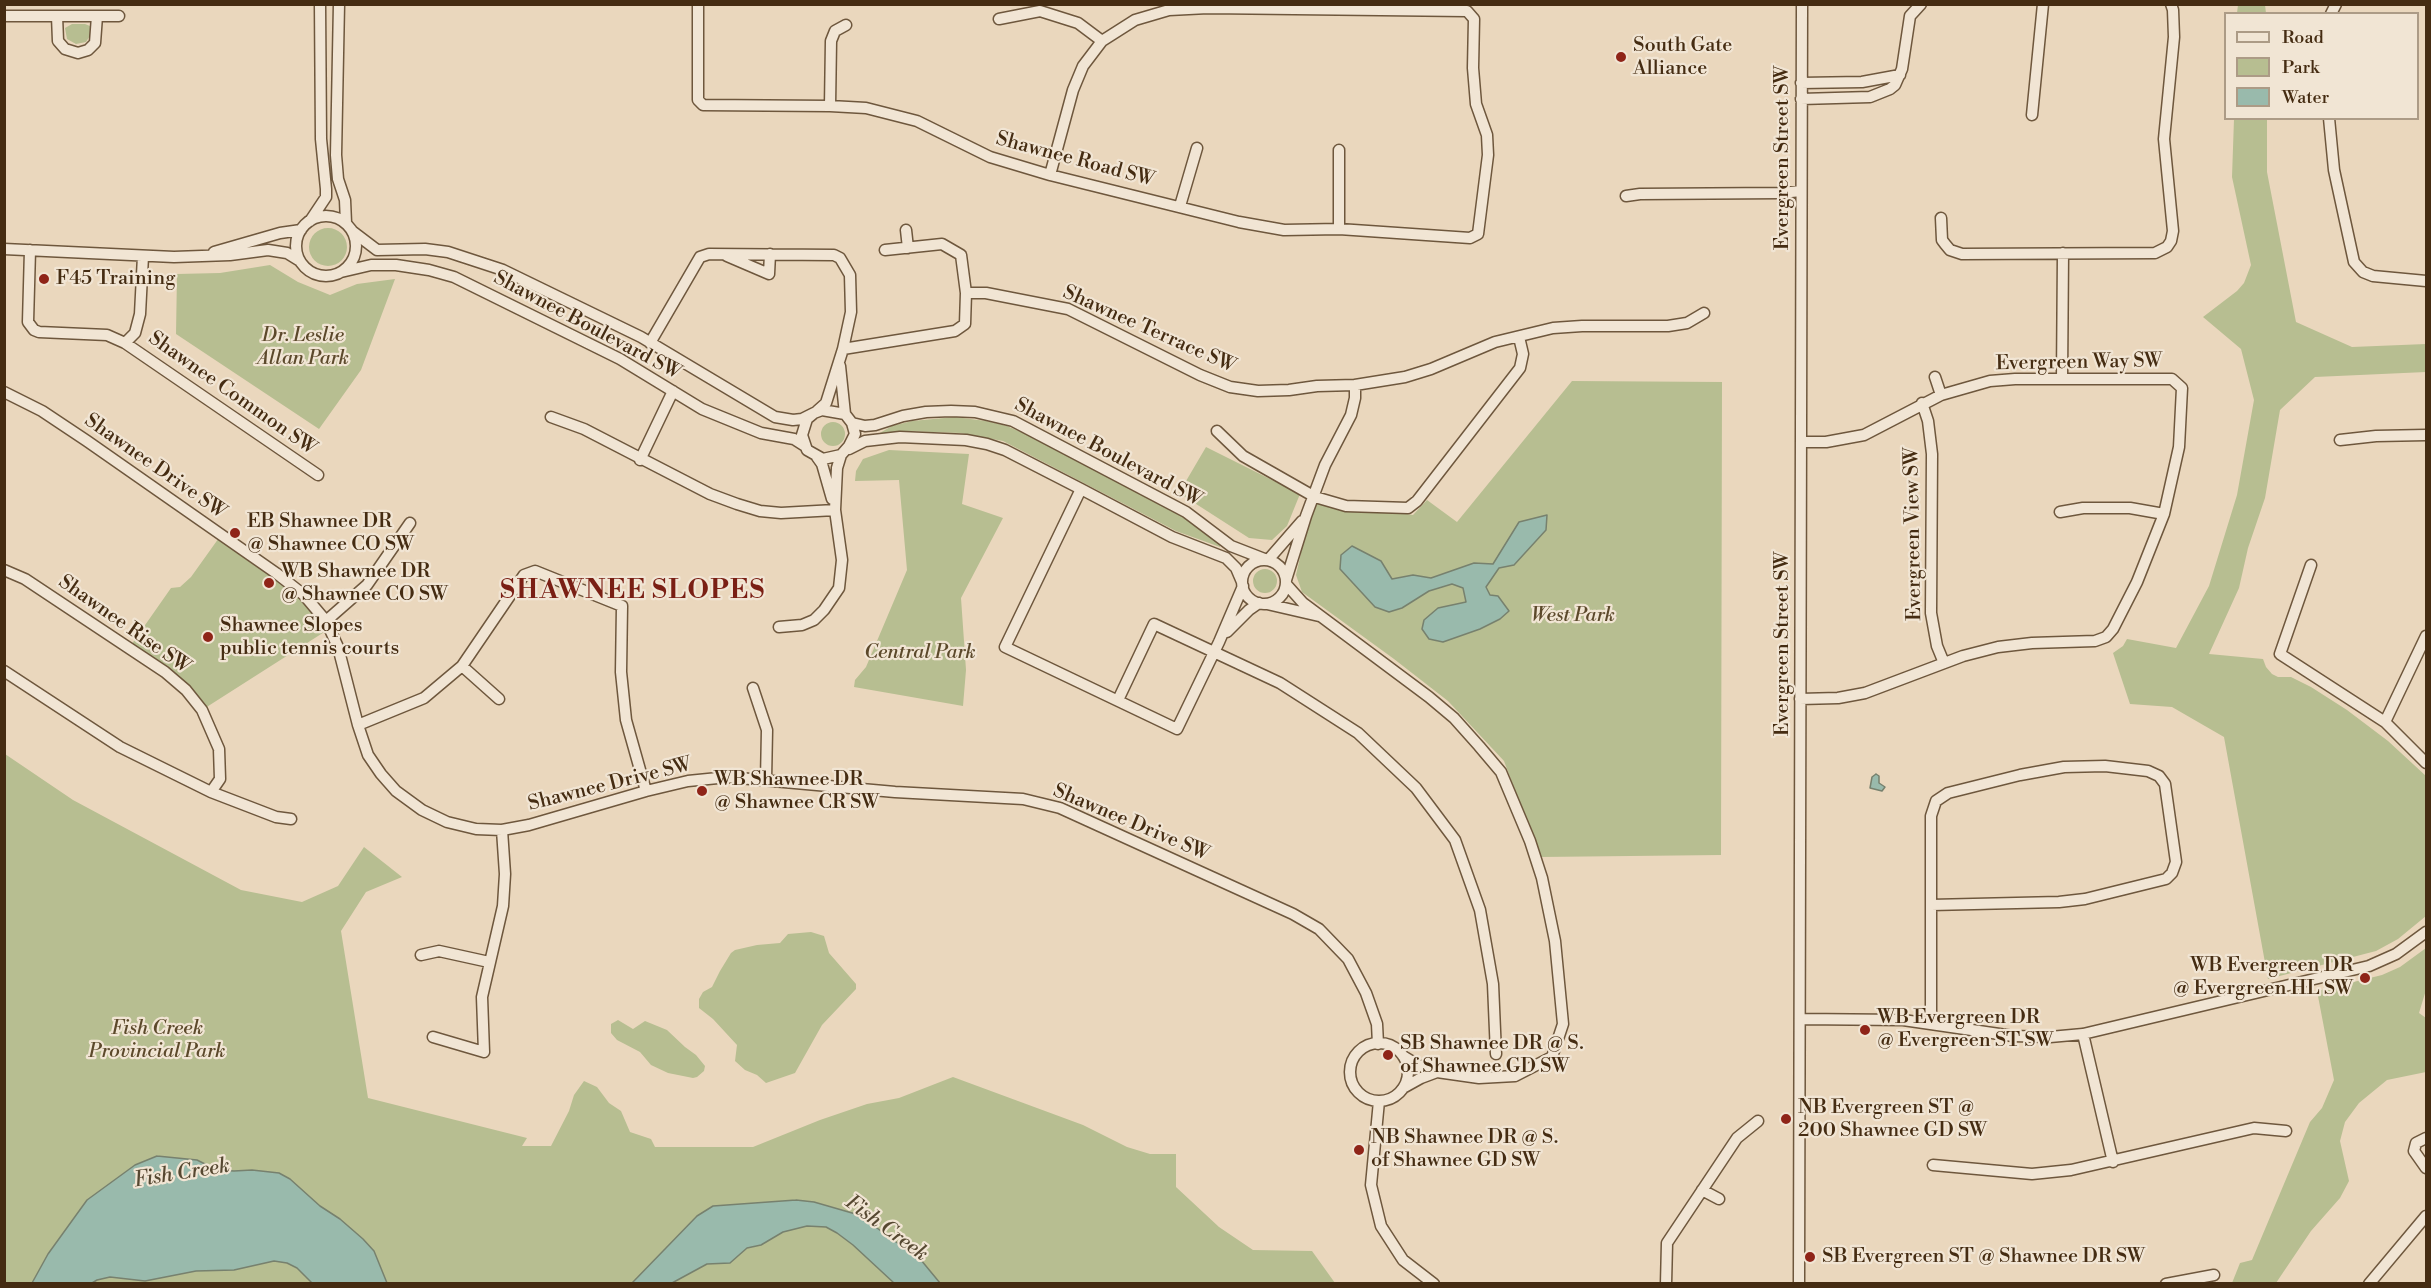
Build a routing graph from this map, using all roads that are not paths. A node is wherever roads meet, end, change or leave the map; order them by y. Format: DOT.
graph roads {
  1 [pos="320,4"];
  2 [pos="339,4"];
  3 [pos="698,4"];
  4 [pos="1802,4"];
  5 [pos="1921,4"];
  6 [pos="2043,4"];
  7 [pos="2171,4"];
  8 [pos="1208,6"];
  9 [pos="4,16"];
  10 [pos="57,16"];
  11 [pos="98,16"];
  12 [pos="119,16"];
  13 [pos="999,19"];
  14 [pos="846,25"];
  15 [pos="1102,41"];
  16 [pos="321,69"];
  17 [pos="338,70"];
  18 [pos="1900,75"];
  19 [pos="1801,83"];
  20 [pos="1801,99"];
  21 [pos="830,106"];
  22 [pos="2032,115"];
  23 [pos="2329,120"];
  24 [pos="1197,148"];
  25 [pos="1339,150"];
  26 [pos="1050,175"];
  27 [pos="1801,191"];
  28 [pos="1626,196"];
  29 [pos="1180,206"];
  30 [pos="1941,218"];
  31 [pos="310,221"];
  32 [pos="349,227"];
  33 [pos="301,230"];
  34 [pos="906,230"];
  35 [pos="1339,230"];
  36 [pos="908,248"];
  37 [pos="4,249"];
  38 [pos="30,250"];
  39 [pos="885,250"];
  40 [pos="2063,253"];
  41 [pos="723,254"];
  42 [pos="770,254"];
  43 [pos="204,255"];
  44 [pos="143,256"];
  45 [pos="300,261"];
  46 [pos="341,272"];
  47 [pos="2427,280"];
  48 [pos="966,293"];
  49 [pos="1704,314"];
  50 [pos="1519,337"];
  51 [pos="125,343"];
  52 [pos="650,343"];
  53 [pos="841,354"];
  54 [pos="1935,377"];
  55 [pos="2062,379"];
  56 [pos="1355,385"];
  57 [pos="673,391"];
  58 [pos="4,392"];
  59 [pos="1941,395"];
  60 [pos="4,399"];
  61 [pos="19,399"];
  62 [pos="1922,404"];
  63 [pos="814,414"];
  64 [pos="551,417"];
  65 [pos="849,418"];
  66 [pos="1217,430"];
  67 [pos="2427,435"];
  68 [pos="2340,440"];
  69 [pos="1801,442"];
  70 [pos="807,450"];
  71 [pos="842,454"];
  72 [pos="817,457"];
  73 [pos="640,460"];
  74 [pos="318,475"];
  75 [pos="1081,489"];
  76 [pos="1315,497"];
  77 [pos="836,510"];
  78 [pos="2060,512"];
  79 [pos="2164,514"];
  80 [pos="1306,516"];
  81 [pos="410,523"];
  82 [pos="1267,560"];
  83 [pos="2311,565"];
  84 [pos="4,570"];
  85 [pos="1286,582"];
  86 [pos="1243,584"];
  87 [pos="1263,604"];
  88 [pos="1322,616"];
  89 [pos="326,621"];
  90 [pos="779,627"];
  91 [pos="2427,636"];
  92 [pos="1217,646"];
  93 [pos="1944,663"];
  94 [pos="462,666"];
  95 [pos="4,671"];
  96 [pos="753,688"];
  97 [pos="499,699"];
  98 [pos="1800,699"];
  99 [pos="1118,700"];
  100 [pos="2385,722"];
  101 [pos="358,724"];
  102 [pos="2427,763"];
  103 [pos="766,780"];
  104 [pos="646,791"];
  105 [pos="211,792"];
  106 [pos="291,819"];
  107 [pos="502,830"];
  108 [pos="1931,905"];
  109 [pos="2427,932"];
  110 [pos="422,955"];
  111 [pos="489,962"];
  112 [pos="1800,1019"];
  113 [pos="1930,1023"];
  114 [pos="2083,1034"];
  115 [pos="433,1037"];
  116 [pos="1378,1044"];
  117 [pos="1496,1054"];
  118 [pos="1403,1056"];
  119 [pos="1437,1072"];
  120 [pos="1403,1088"];
  121 [pos="1379,1101"];
  122 [pos="1758,1121"];
  123 [pos="2286,1131"];
  124 [pos="2427,1138"];
  125 [pos="2113,1162"];
  126 [pos="1933,1165"];
  127 [pos="2427,1168"];
  128 [pos="1702,1190"];
  129 [pos="1719,1198"];
  130 [pos="2427,1216"];
  131 [pos="2214,1275"];
  132 [pos="1434,1284"];
  133 [pos="1666,1284"];
  134 [pos="1800,1284"];
  135 [pos="2166,1284"];
  136 [pos="2368,1284"];
  1 -- 16 [label="street"];
  2 -- 17 [label="street"];
  3 -- 21 [label="street, Shawnee Road SW"];
  4 -- 19 [label="street, Evergreen Street SW"];
  5 -- 18 [label="street"];
  6 -- 22 [label="street"];
  7 -- 40 [label="street"];
  8 -- 15 [label="street"];
  8 -- 35 [label="street, Shawnee Road SW"];
  9 -- 10 [label="street"];
  10 -- 11 [label="street"];
  10 -- 11 [label="street"];
  11 -- 12 [label="street"];
  13 -- 15 [label="street"];
  14 -- 21 [label="street"];
  15 -- 26 [label="street"];
  16 -- 17 [label="street"];
  16 -- 31 [label="street"];
  17 -- 32 [label="street"];
  18 -- 19 [label="street"];
  18 -- 20 [label="street"];
  19 -- 20 [label="street, Evergreen Street SW"];
  20 -- 27 [label="street, Evergreen Street SW"];
  21 -- 26 [label="street, Shawnee Road SW"];
  23 -- 47 [label="street"];
  24 -- 29 [label="street"];
  25 -- 35 [label="street"];
  26 -- 29 [label="street, Shawnee Road SW"];
  27 -- 28 [label="street"];
  27 -- 69 [label="street, Evergreen Street SW"];
  29 -- 35 [label="street, Shawnee Road SW"];
  30 -- 40 [label="street"];
  31 -- 32 [label="street"];
  31 -- 33 [label="street"];
  32 -- 46 [label="street"];
  32 -- 52 [label="street, Shawnee Boulevard SW"];
  33 -- 43 [label="street"];
  33 -- 45 [label="street"];
  34 -- 36 [label="street"];
  36 -- 39 [label="street"];
  36 -- 48 [label="street"];
  37 -- 38 [label="street"];
  38 -- 44 [label="street"];
  38 -- 51 [label="street, Shawnee Common SW"];
  40 -- 55 [label="street"];
  41 -- 42 [label="street"];
  41 -- 42 [label="street"];
  41 -- 52 [label="street"];
  42 -- 53 [label="street"];
  43 -- 44 [label="street"];
  43 -- 45 [label="street"];
  44 -- 51 [label="street, Shawnee Common SW"];
  45 -- 46 [label="street"];
  46 -- 57 [label="street, Shawnee Boulevard SW"];
  48 -- 53 [label="street"];
  48 -- 56 [label="street, Shawnee Terrace SW"];
  49 -- 50 [label="street, Shawnee Terrace SW"];
  50 -- 56 [label="street, Shawnee Terrace SW"];
  50 -- 76 [label="street"];
  51 -- 74 [label="street, Shawnee Common SW"];
  52 -- 63 [label="street, Shawnee Boulevard SW"];
  53 -- 63 [label="street"];
  53 -- 65 [label="street"];
  54 -- 59 [label="street"];
  55 -- 59 [label="street, Evergreen Way SW"];
  55 -- 79 [label="street, Evergreen Way SW"];
  56 -- 76 [label="street"];
  57 -- 70 [label="street, Shawnee Boulevard SW"];
  57 -- 73 [label="street"];
  58 -- 61 [label="street, Shawnee Drive SW"];
  59 -- 62 [label="street, Evergreen Way SW"];
  60 -- 61 [label="street"];
  61 -- 89 [label="street, Shawnee Drive SW"];
  62 -- 69 [label="street, Evergreen Way SW"];
  62 -- 93 [label="street, Evergreen View SW"];
  63 -- 65 [label="street"];
  63 -- 70 [label="street"];
  64 -- 73 [label="street"];
  65 -- 71 [label="street"];
  65 -- 82 [label="street, Shawnee Boulevard SW"];
  66 -- 76 [label="street"];
  67 -- 68 [label="street"];
  69 -- 98 [label="street, Evergreen Street SW"];
  70 -- 72 [label="street"];
  71 -- 72 [label="street"];
  71 -- 75 [label="street"];
  71 -- 77 [label="street"];
  72 -- 77 [label="street"];
  73 -- 77 [label="street"];
  75 -- 86 [label="street"];
  75 -- 99 [label="street"];
  76 -- 80 [label="street"];
  77 -- 90 [label="street"];
  78 -- 79 [label="street"];
  79 -- 93 [label="street, Evergreen Way SW"];
  80 -- 82 [label="street"];
  80 -- 85 [label="street"];
  81 -- 89 [label="street"];
  82 -- 85 [label="street"];
  82 -- 86 [label="street"];
  83 -- 100 [label="street"];
  84 -- 105 [label="street, Shawnee Rise SW"];
  85 -- 87 [label="street"];
  85 -- 88 [label="street"];
  86 -- 87 [label="street"];
  86 -- 92 [label="street"];
  87 -- 88 [label="street"];
  87 -- 92 [label="street"];
  88 -- 119 [label="street"];
  89 -- 101 [label="street, Shawnee Drive SW"];
  91 -- 100 [label="street"];
  92 -- 99 [label="street"];
  92 -- 99 [label="street"];
  92 -- 117 [label="street"];
  93 -- 98 [label="street, Evergreen Way SW"];
  94 -- 97 [label="street"];
  94 -- 101 [label="street"];
  94 -- 104 [label="street"];
  95 -- 105 [label="street"];
  96 -- 103 [label="street"];
  98 -- 112 [label="street, Evergreen Street SW"];
  100 -- 102 [label="street"];
  101 -- 107 [label="street, Shawnee Drive SW"];
  103 -- 104 [label="street, Shawnee Drive SW"];
  103 -- 116 [label="street, Shawnee Drive SW"];
  104 -- 107 [label="street, Shawnee Drive SW"];
  105 -- 106 [label="street"];
  107 -- 111 [label="street"];
  108 -- 108 [label="street"];
  108 -- 113 [label="street"];
  109 -- 114 [label="street"];
  110 -- 111 [label="street"];
  111 -- 115 [label="street"];
  112 -- 113 [label="street"];
  112 -- 134 [label="street, Evergreen Street SW"];
  113 -- 114 [label="street"];
  114 -- 125 [label="street"];
  116 -- 118 [label="street"];
  116 -- 121 [label="street"];
  118 -- 119 [label="street"];
  118 -- 120 [label="street"];
  119 -- 120 [label="street"];
  120 -- 121 [label="street"];
  121 -- 132 [label="street"];
  122 -- 128 [label="street"];
  123 -- 125 [label="street"];
  124 -- 127 [label="street"];
  125 -- 126 [label="street"];
  128 -- 129 [label="street"];
  128 -- 133 [label="street"];
  130 -- 136 [label="street"];
  131 -- 135 [label="street"];
}
